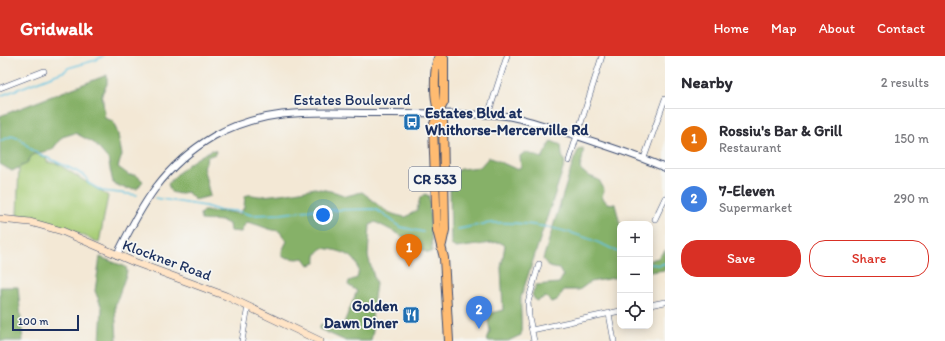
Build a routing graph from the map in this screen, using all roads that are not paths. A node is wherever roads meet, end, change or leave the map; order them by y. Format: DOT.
graph roads {
  1 [pos="439,56"];
  2 [pos="443,56"];
  3 [pos="507,56"];
  4 [pos="602,56"];
  5 [pos="44,71"];
  6 [pos="0,88"];
  7 [pos="665,99"];
  8 [pos="438,113"];
  9 [pos="488,115"];
  10 [pos="576,136"];
  11 [pos="644,158"];
  12 [pos="569,161"];
  13 [pos="665,168"];
  14 [pos="665,198"];
  15 [pos="0,219"];
  16 [pos="655,219"];
  17 [pos="117,255"];
  18 [pos="539,264"];
  19 [pos="665,302"];
  20 [pos="653,304"];
  21 [pos="248,306"];
  22 [pos="617,313"];
  23 [pos="609,314"];
  24 [pos="532,330"];
  25 [pos="242,341"];
  26 [pos="320,341"];
  27 [pos="449,341"];
  28 [pos="534,341"];
  29 [pos="614,341"];
  1 -- 8 [label="main road, CR 533"];
  2 -- 8 [label="main road"];
  3 -- 9 [label="street"];
  4 -- 10 [label="street"];
  5 -- 6 [label="street"];
  7 -- 11 [label="street"];
  8 -- 9 [label="street, Estates Boulevard"];
  8 -- 17 [label="street, Estates Boulevard"];
  8 -- 27 [label="main road, CR 533"];
  9 -- 10 [label="street, Estates Boulevard"];
  10 -- 11 [label="street, Estates Boulevard"];
  10 -- 12 [label="street"];
  11 -- 13 [label="street, Estates Boulevard"];
  14 -- 16 [label="street"];
  15 -- 17 [label="main road, Klockner Road"];
  17 -- 21 [label="main road, Klockner Road"];
  18 -- 24 [label="street"];
  19 -- 20 [label="street"];
  21 -- 25 [label="street"];
  21 -- 26 [label="main road, Klockner Road"];
  22 -- 23 [label="street"];
  23 -- 24 [label="street"];
  23 -- 29 [label="street"];
  24 -- 28 [label="street"];
}
